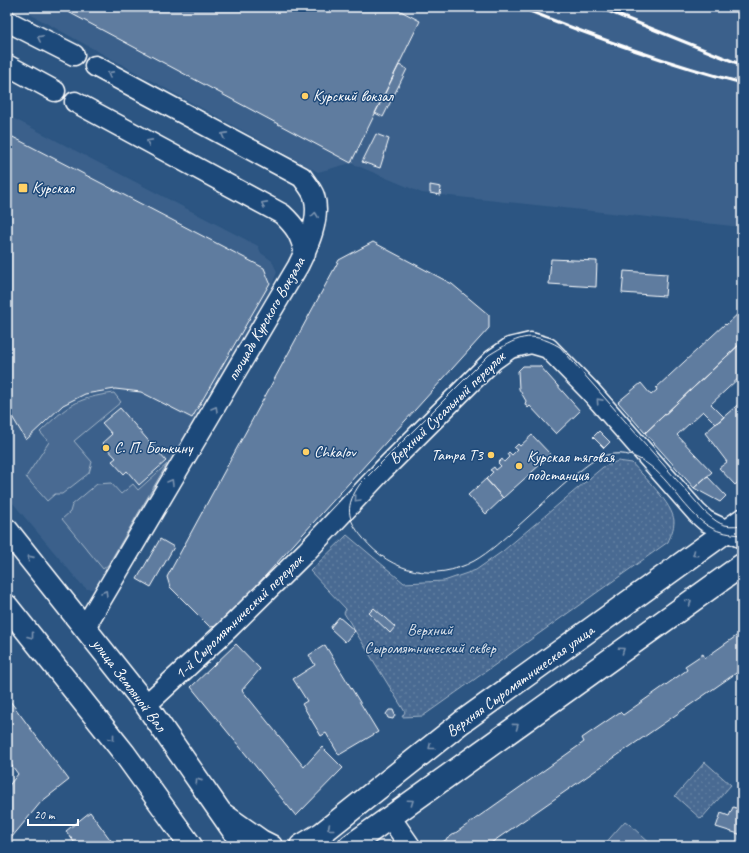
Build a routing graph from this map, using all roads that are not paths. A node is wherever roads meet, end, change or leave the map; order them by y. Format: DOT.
graph roads {
  1 [pos="7,21"];
  2 [pos="74,55"];
  3 [pos="7,65"];
  4 [pos="95,66"];
  5 [pos="55,91"];
  6 [pos="75,102"];
  7 [pos="305,253"];
  8 [pos="331,527"];
  9 [pos="7,530"];
  10 [pos="737,530"];
  11 [pos="742,565"];
  12 [pos="7,606"];
  13 [pos="85,627"];
  14 [pos="146,705"];
  15 [pos="221,813"];
  16 [pos="390,817"];
  17 [pos="191,846"];
  18 [pos="244,846"];
  19 [pos="271,846"];
  20 [pos="301,846"];
  21 [pos="350,846"];
  22 [pos="410,846"];
  2 -- 1 [label="street, one-way"];
  3 -- 5 [label="street"];
  7 -- 4 [label="street, one-way"];
  7 -- 6 [label="street, площадь Курского Вокзала, one-way"];
  13 -- 7 [label="street, площадь Курского Вокзала, one-way"];
  10 -- 8 [label="street, Верхний Сусальный переулок, one-way"];
  8 -- 14 [label="street, 1-й Сыромятнический переулок"];
  13 -- 9 [label="main road, улица Земляной Вал, one-way"];
  10 -- 20 [label="main road, Верхняя Сыромятническая улица, one-way"];
  16 -- 11 [label="main road, one-way"];
  12 -- 17 [label="main road, one-way"];
  13 -- 14 [label="main road, улица Земляной Вал"];
  15 -- 14 [label="main road, улица Земляной Вал, one-way"];
  15 -- 18 [label="main road, улица Земляной Вал"];
  15 -- 19 [label="main road"];
  16 -- 21 [label="main road"];
  16 -- 22 [label="street"];
}
